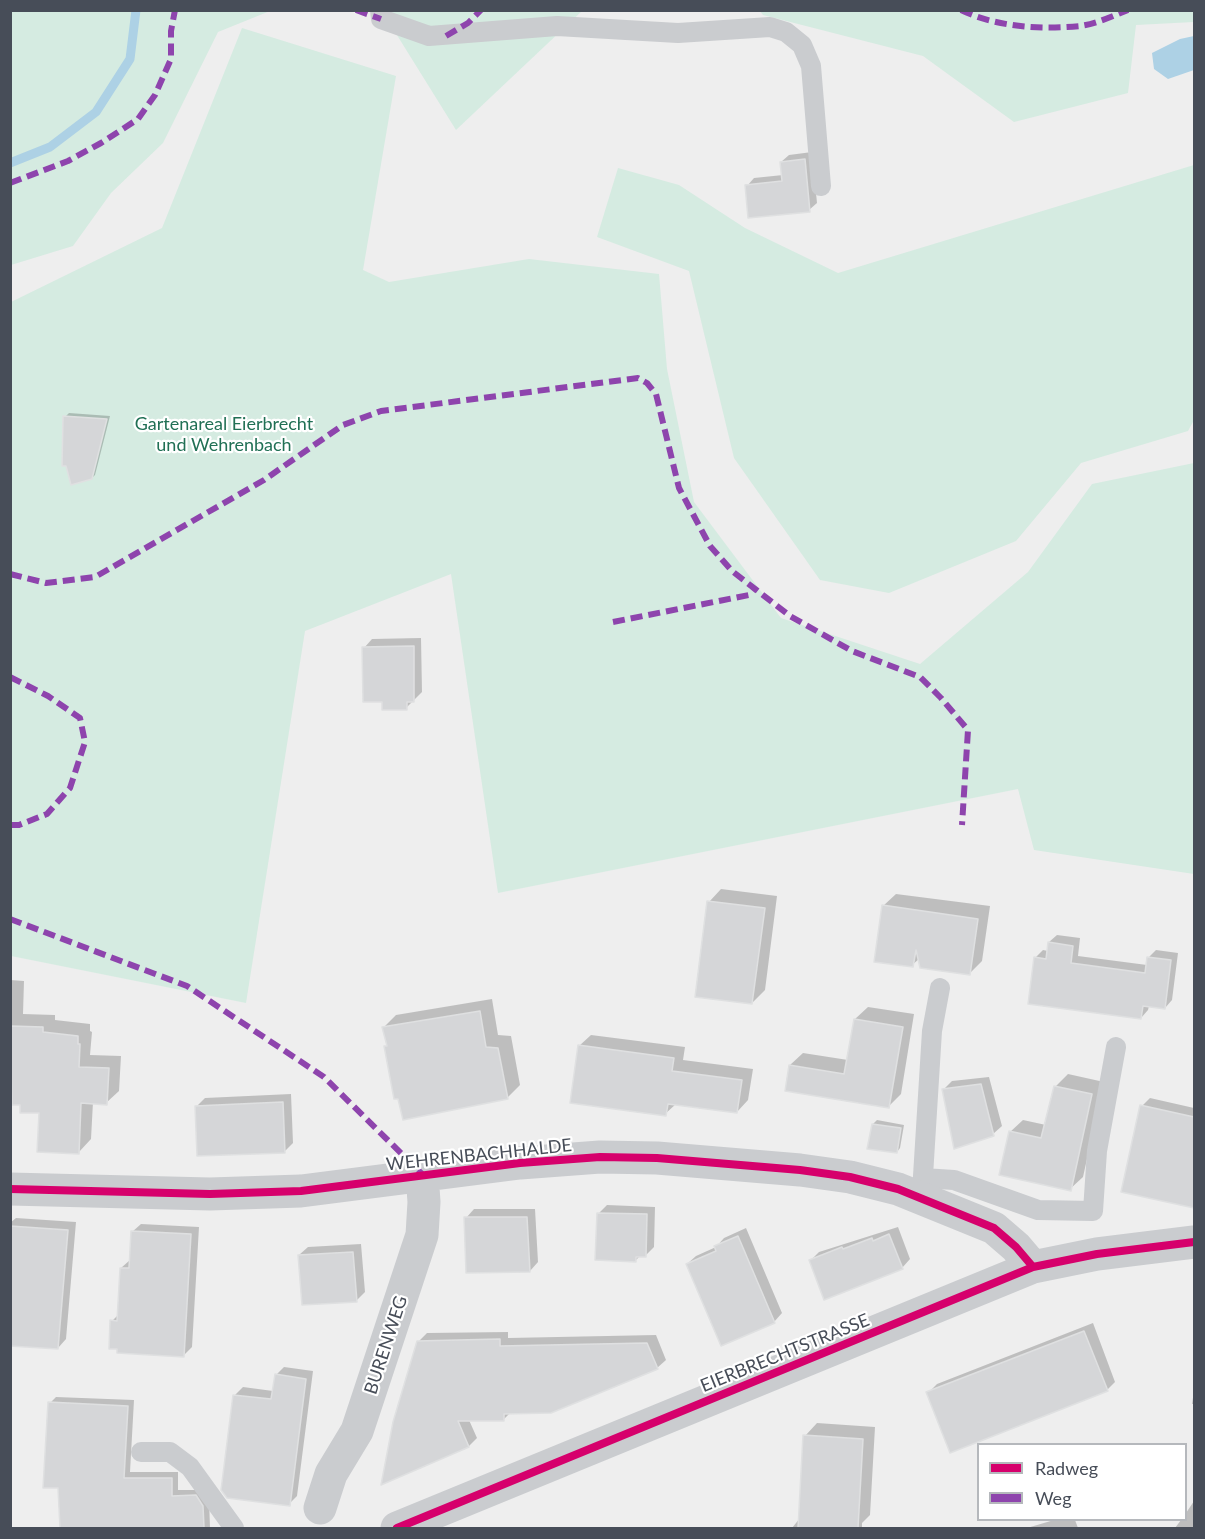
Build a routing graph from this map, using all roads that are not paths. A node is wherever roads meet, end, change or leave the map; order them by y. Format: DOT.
graph roads {
  1 [pos="380,15"];
  2 [pos="822,186"];
  3 [pos="940,987"];
  4 [pos="1116,1047"];
  5 [pos="422,1174"];
  6 [pos="922,1188"];
  7 [pos="10,1190"];
  8 [pos="1194,1242"];
  9 [pos="1033,1267"];
  10 [pos="141,1452"];
  11 [pos="320,1508"];
  12 [pos="234,1528"];
  13 [pos="397,1528"];
  1 -- 2 [label="lane"];
  3 -- 6 [label="lane"];
  4 -- 6 [label="lane"];
  5 -- 6 [label="street, WEHRENBACHHALDE"];
  5 -- 7 [label="street, WEHRENBACHHALDE"];
  5 -- 11 [label="street, BURENWEG"];
  6 -- 9 [label="street, WEHRENBACHHALDE"];
  8 -- 9 [label="street, EIERBRECHTSTRASSE"];
  9 -- 13 [label="street, EIERBRECHTSTRASSE"];
  10 -- 12 [label="lane"];
}
